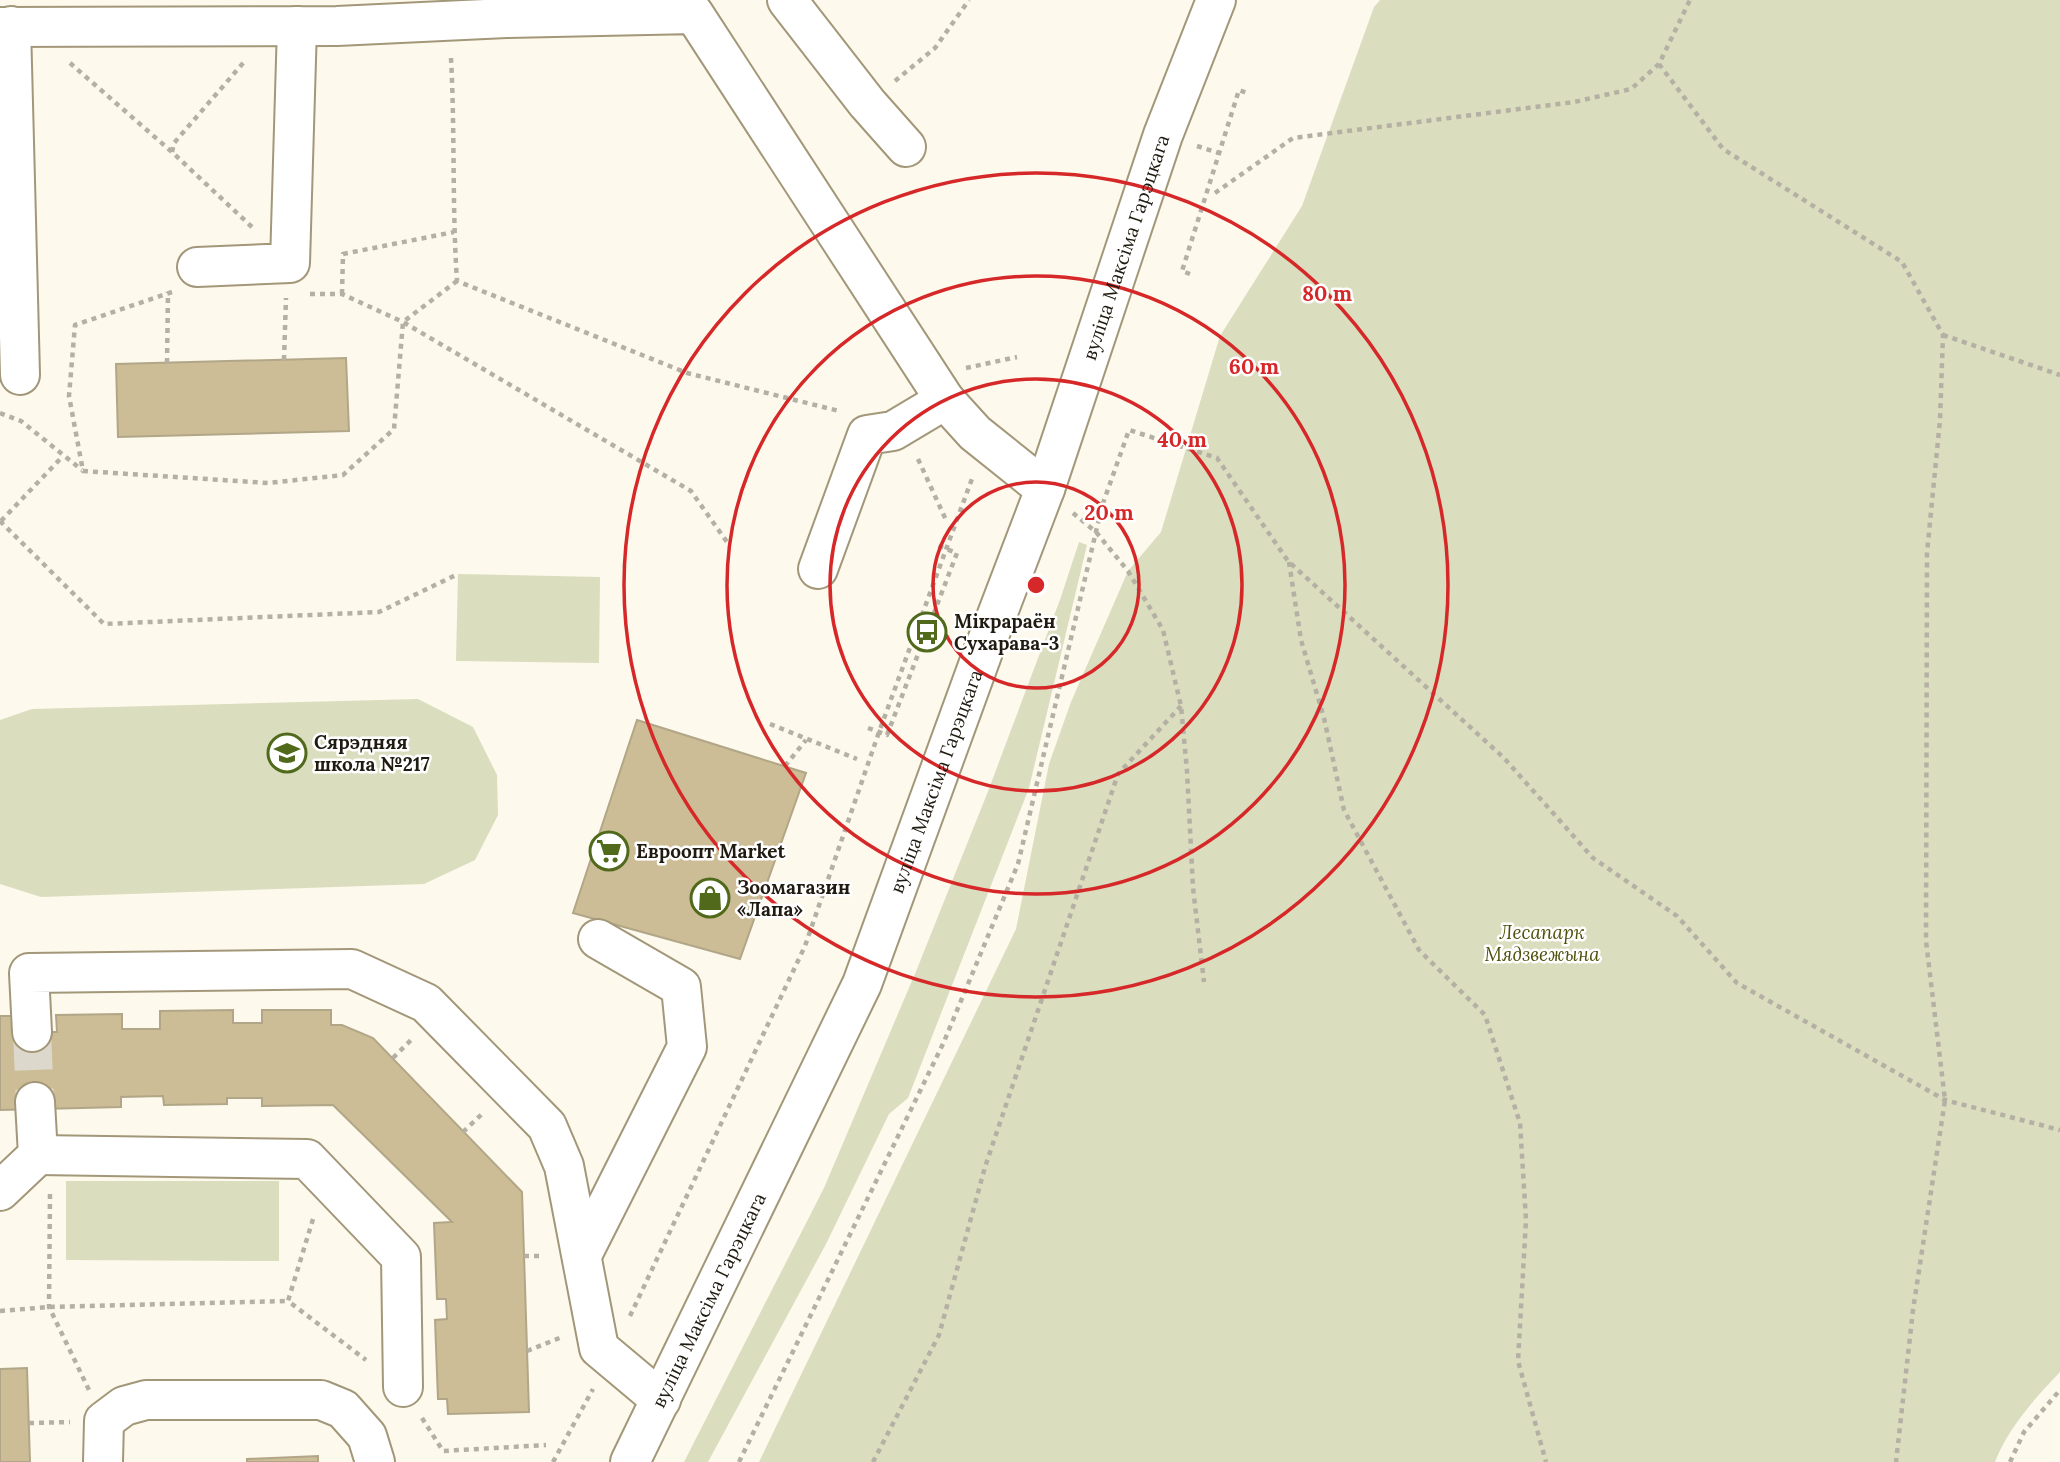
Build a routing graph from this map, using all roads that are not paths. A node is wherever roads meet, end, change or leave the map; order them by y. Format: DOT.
graph roads {
  1 [pos="787,0"];
  2 [pos="1216,0"];
  3 [pos="692,7"];
  4 [pos="286,26"];
  5 [pos="5,27"];
  6 [pos="906,147"];
  7 [pos="187,280"];
  8 [pos="20,375"];
  9 [pos="945,400"];
  10 [pos="1045,489"];
  11 [pos="818,569"];
  12 [pos="598,939"];
  13 [pos="15,969"];
  14 [pos="32,1032"];
  15 [pos="35,1102"];
  16 [pos="44,1155"];
  17 [pos="0,1191"];
  18 [pos="582,1255"];
  19 [pos="403,1387"];
  20 [pos="661,1401"];
  21 [pos="103,1462"];
  22 [pos="375,1462"];
  23 [pos="630,1462"];
  1 -- 6 [label="main road"];
  2 -- 10 [label="main road, вуліца Максіма Гарэцкага"];
  3 -- 4 [label="main road"];
  3 -- 9 [label="main road"];
  4 -- 5 [label="main road"];
  4 -- 7 [label="main road"];
  5 -- 8 [label="main road"];
  9 -- 10 [label="main road"];
  9 -- 11 [label="main road"];
  10 -- 20 [label="main road, вуліца Максіма Гарэцкага"];
  12 -- 18 [label="main road"];
  13 -- 14 [label="main road"];
  13 -- 18 [label="main road"];
  15 -- 16 [label="main road"];
  16 -- 17 [label="main road"];
  16 -- 19 [label="main road"];
  18 -- 20 [label="main road"];
  20 -- 23 [label="main road, вуліца Максіма Гарэцкага"];
  21 -- 22 [label="main road"];
}
